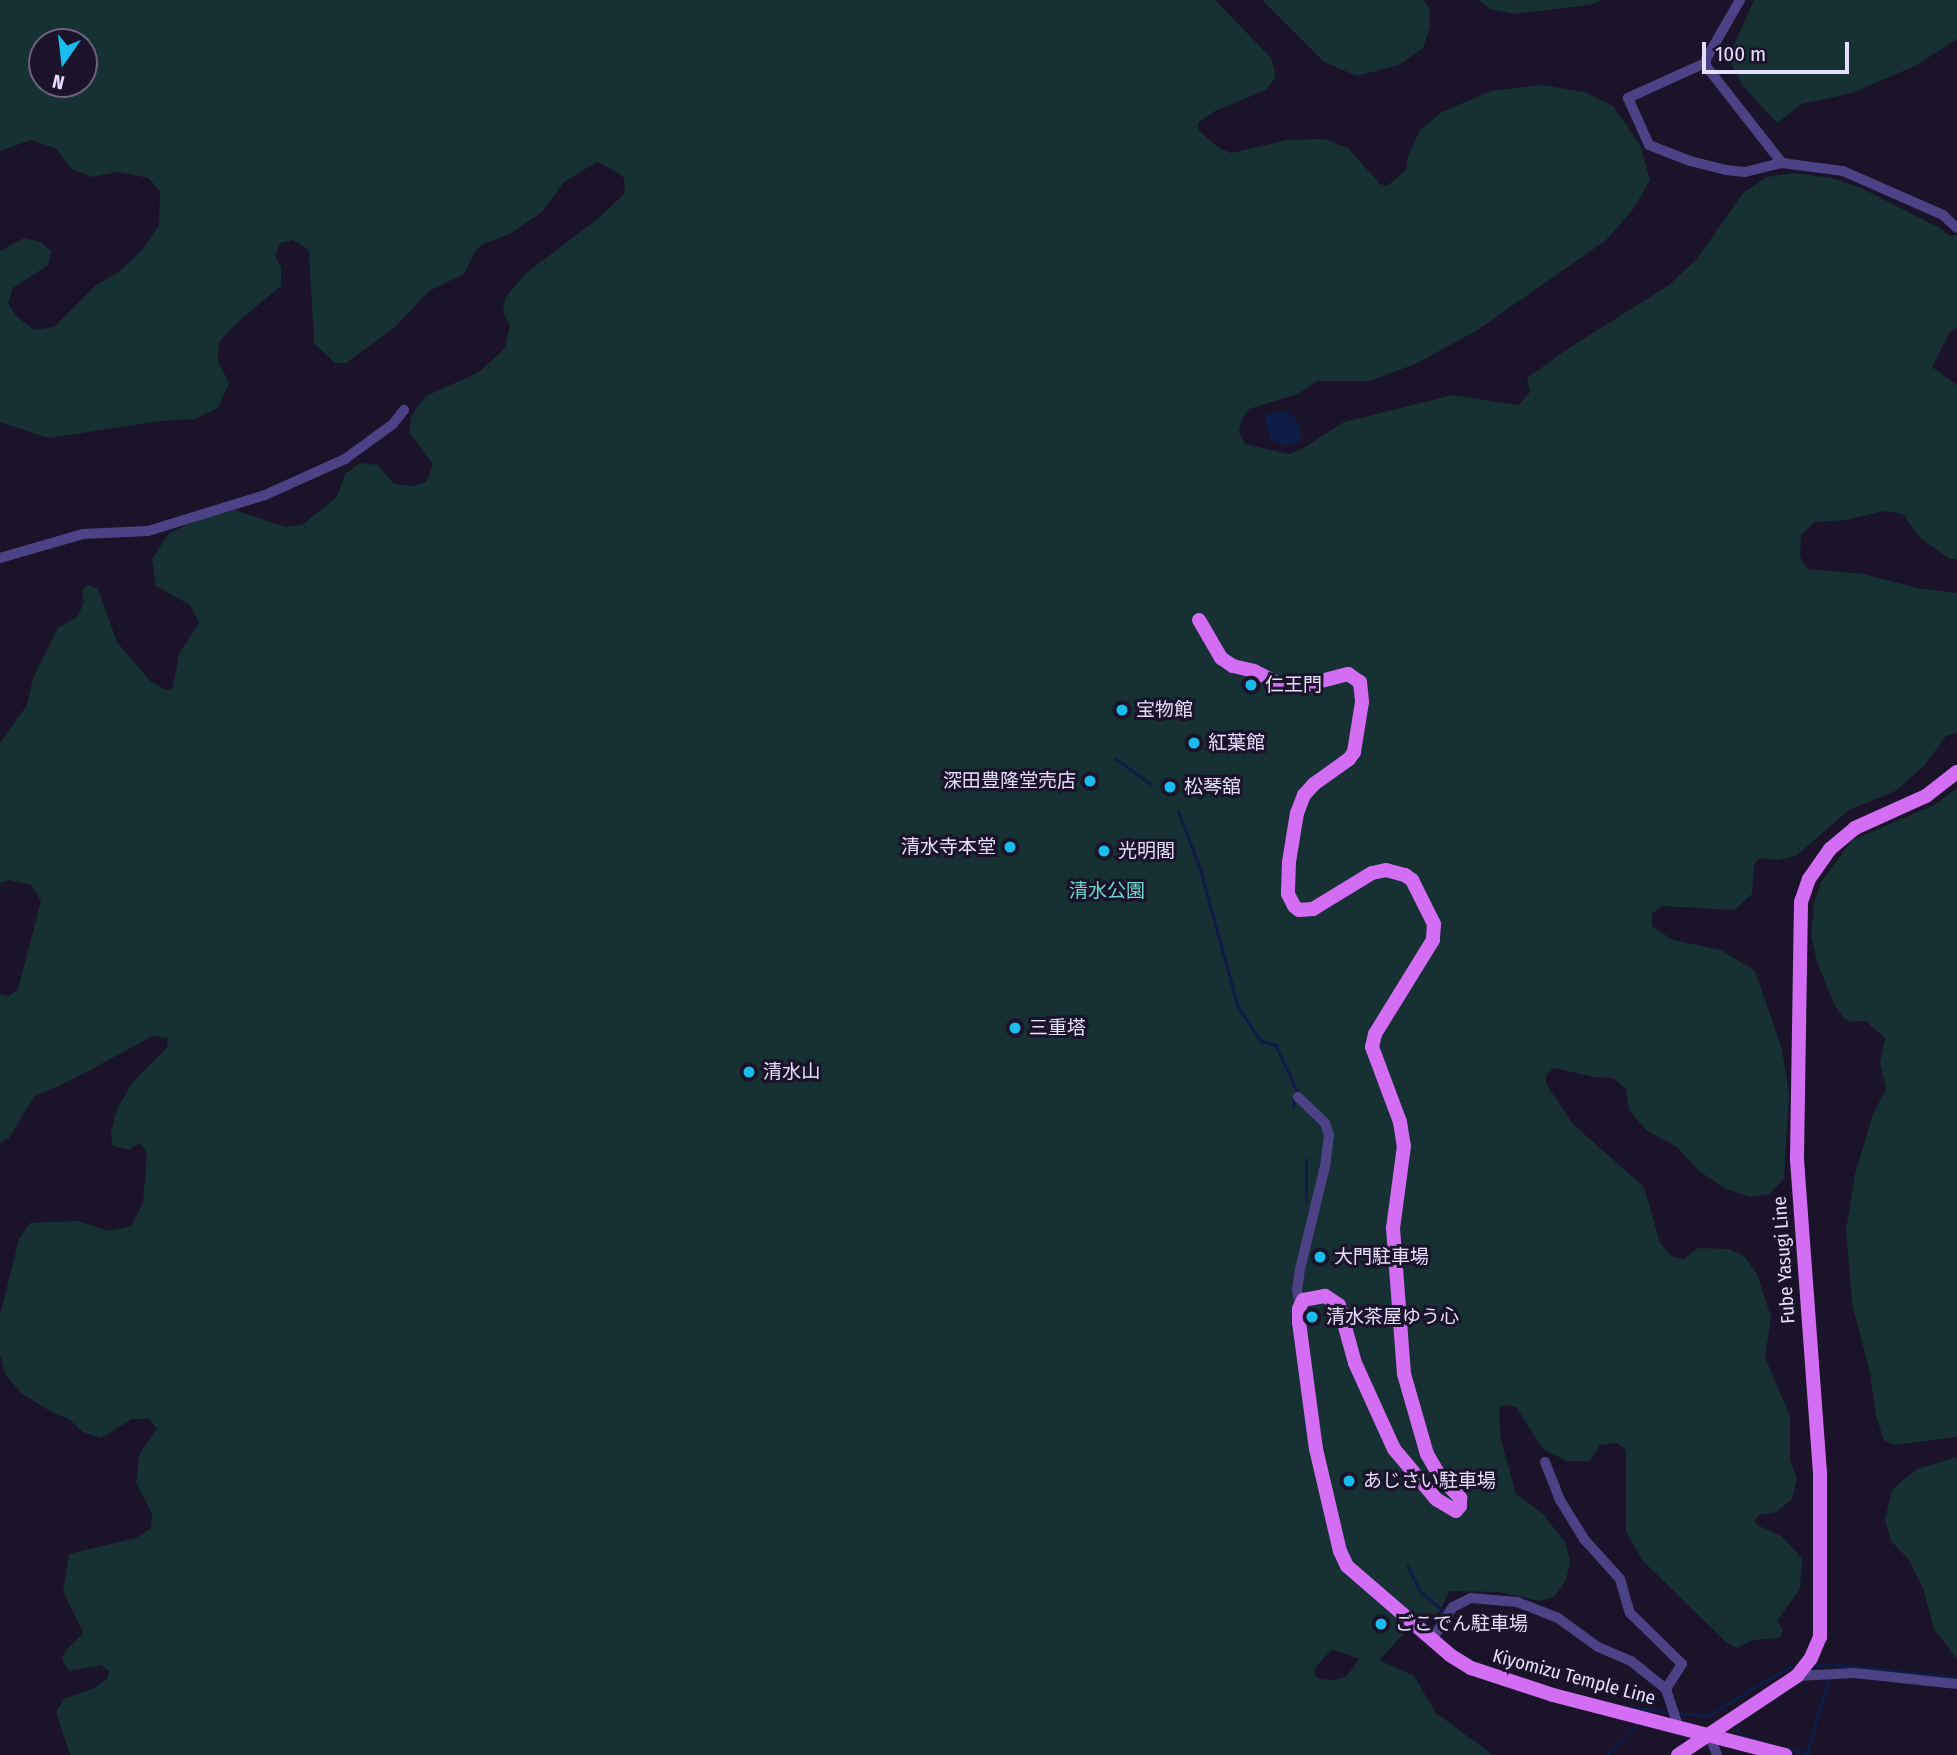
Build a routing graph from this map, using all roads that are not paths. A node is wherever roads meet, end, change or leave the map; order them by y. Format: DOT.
graph roads {
  1 [pos="1740,0"];
  2 [pos="1705,62"];
  3 [pos="1782,163"];
  4 [pos="1957,228"];
  5 [pos="404,410"];
  6 [pos="0,558"];
  7 [pos="1199,620"];
  8 [pos="1957,772"];
  9 [pos="1298,1097"];
  10 [pos="1300,1304"];
  11 [pos="1545,1462"];
  12 [pos="1432,1640"];
  13 [pos="1797,1676"];
  14 [pos="1957,1684"];
  15 [pos="1666,1689"];
  16 [pos="1678,1725"];
  17 [pos="1709,1734"];
  18 [pos="1678,1755"];
  19 [pos="1717,1755"];
  20 [pos="1785,1755"];
  1 -- 2 [label="street"];
  2 -- 3 [label="street"];
  2 -- 3 [label="street"];
  3 -- 4 [label="street"];
  5 -- 6 [label="street"];
  7 -- 10 [label="main road"];
  8 -- 13 [label="main road, Fube Yasugi Line"];
  9 -- 10 [label="street"];
  10 -- 12 [label="main road, Kiyomizu Temple Line"];
  11 -- 15 [label="street"];
  12 -- 15 [label="street"];
  12 -- 16 [label="main road, Kiyomizu Temple Line"];
  13 -- 14 [label="street"];
  13 -- 17 [label="main road, Fube Yasugi Line"];
  15 -- 16 [label="street"];
  16 -- 17 [label="main road, Kiyomizu Temple Line"];
  17 -- 18 [label="main road, Fube Yasugi Line"];
  17 -- 19 [label="street"];
  17 -- 20 [label="main road, Kiyomizu Temple Line"];
}
